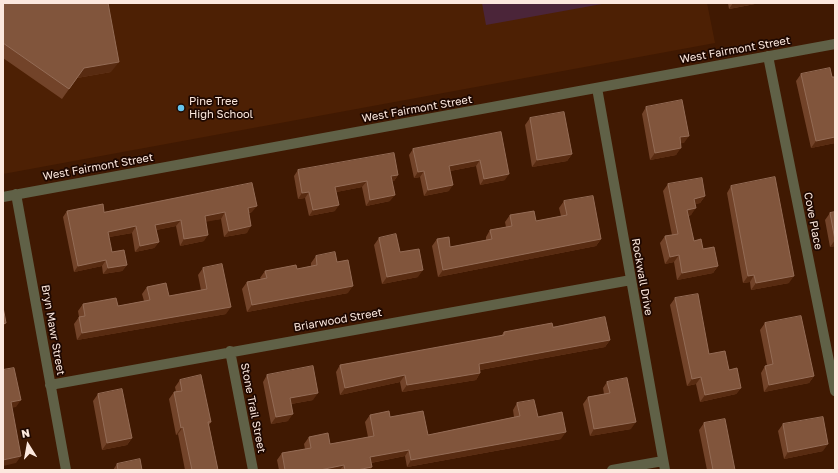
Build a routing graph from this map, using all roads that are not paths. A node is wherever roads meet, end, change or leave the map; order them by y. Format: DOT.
graph roads {
  1 [pos="835,44"];
  2 [pos="768,56"];
  3 [pos="597,88"];
  4 [pos="16,194"];
  5 [pos="3,197"];
  6 [pos="631,280"];
  7 [pos="230,351"];
  8 [pos="50,385"];
  9 [pos="835,391"];
  10 [pos="664,465"];
  11 [pos="66,470"];
  12 [pos="252,470"];
  13 [pos="612,470"];
  1 -- 2 [label="street, West Fairmont Street"];
  2 -- 3 [label="street, West Fairmont Street"];
  2 -- 9 [label="street, Cove Place"];
  3 -- 4 [label="street, West Fairmont Street"];
  3 -- 6 [label="street, Rockwall Drive"];
  4 -- 5 [label="street, West Fairmont Street"];
  4 -- 8 [label="street, Bryn Mawr Street"];
  6 -- 7 [label="street, Briarwood Street"];
  6 -- 10 [label="street, Rockwall Drive"];
  7 -- 8 [label="street, Briarwood Street"];
  7 -- 12 [label="street, Stone Trail Street"];
  8 -- 11 [label="street, Bryn Mawr Street"];
  10 -- 13 [label="street"];
}
